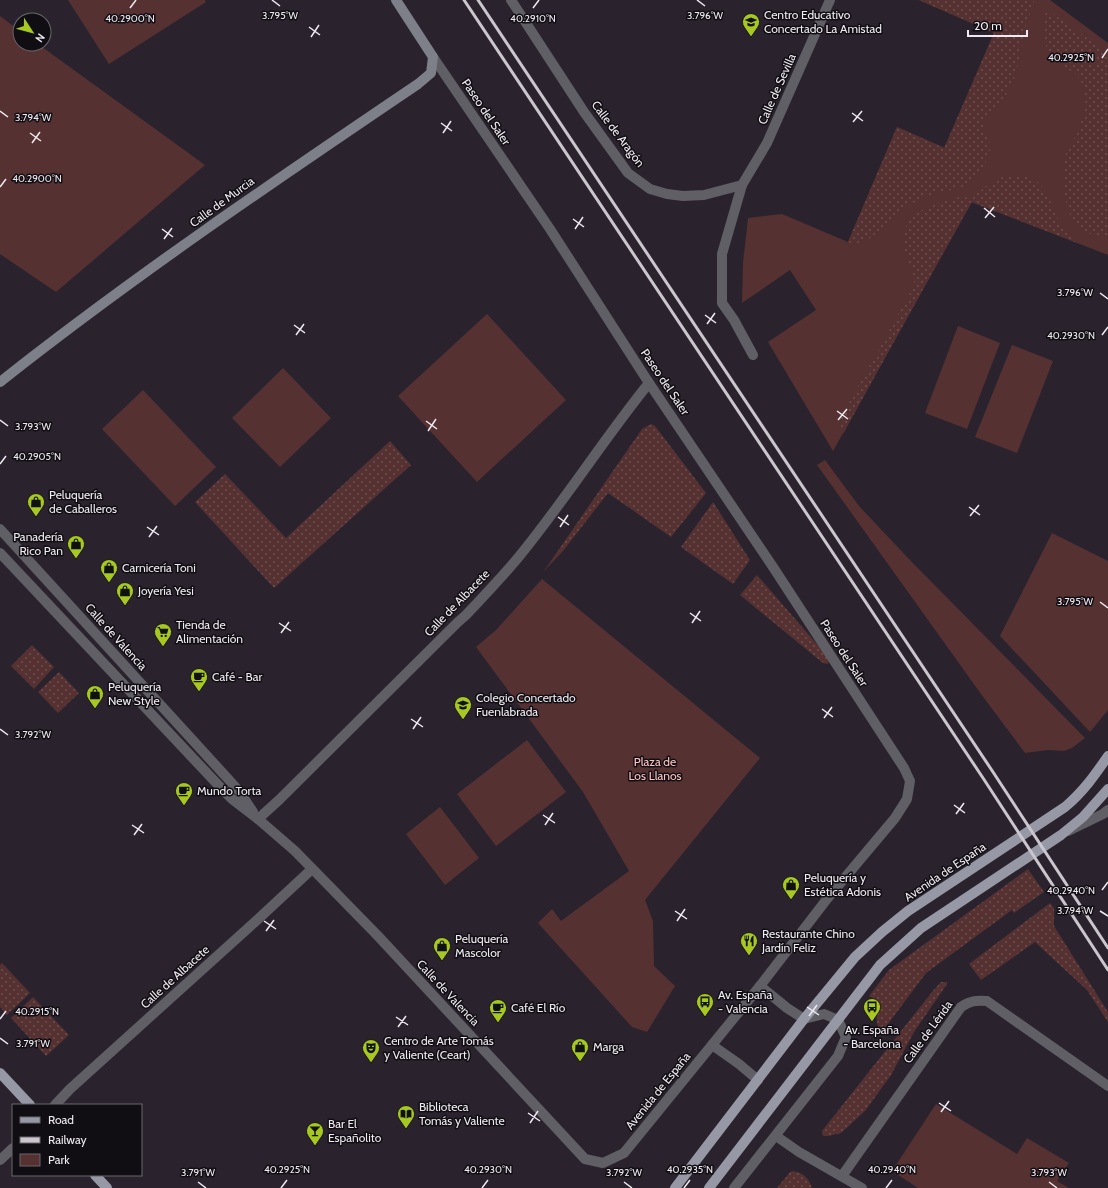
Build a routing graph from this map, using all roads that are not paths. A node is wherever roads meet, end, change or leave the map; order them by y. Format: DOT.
graph roads {
  1 [pos="396,0"];
  2 [pos="511,0"];
  3 [pos="830,0"];
  4 [pos="433,57"];
  5 [pos="742,185"];
  6 [pos="753,355"];
  7 [pos="0,382"];
  8 [pos="649,383"];
  9 [pos="0,529"];
  10 [pos="0,553"];
  11 [pos="1108,756"];
  12 [pos="910,781"];
  13 [pos="1108,789"];
  14 [pos="1108,810"];
  15 [pos="258,819"];
  16 [pos="1061,835"];
  17 [pos="312,869"];
  18 [pos="760,986"];
  19 [pos="804,1019"];
  20 [pos="838,1020"];
  21 [pos="712,1045"];
  22 [pos="0,1073"];
  23 [pos="758,1080"];
  24 [pos="1108,1086"];
  25 [pos="29,1104"];
  26 [pos="56,1104"];
  27 [pos="776,1136"];
  28 [pos="12,1149"];
  29 [pos="624,1153"];
  30 [pos="0,1160"];
  31 [pos="95,1176"];
  32 [pos="842,1176"];
  33 [pos="107,1188"];
  34 [pos="675,1188"];
  35 [pos="709,1188"];
  36 [pos="734,1188"];
  37 [pos="862,1188"];
  1 -- 4 [label="street, Paseo del Saler"];
  2 -- 5 [label="street, Calle de Aragón"];
  3 -- 5 [label="street, Calle de Sevilla"];
  4 -- 7 [label="street, Calle de Murcia"];
  4 -- 8 [label="street, Paseo del Saler"];
  5 -- 6 [label="street"];
  8 -- 12 [label="street, Paseo del Saler"];
  8 -- 15 [label="street, Calle de Albacete"];
  9 -- 15 [label="street, Calle de Valencia"];
  10 -- 15 [label="street, Calle de Valencia"];
  11 -- 19 [label="main road, Avenida de España"];
  12 -- 18 [label="street, Avenida de España"];
  13 -- 16 [label="main road"];
  14 -- 16 [label="street"];
  15 -- 17 [label="street, Calle de Valencia"];
  16 -- 20 [label="main road"];
  17 -- 26 [label="street, Calle de Albacete"];
  17 -- 29 [label="street, Calle de Valencia"];
  18 -- 19 [label="street"];
  18 -- 21 [label="street, Avenida de España"];
  19 -- 20 [label="street"];
  19 -- 23 [label="main road, Avenida de España"];
  20 -- 27 [label="street"];
  20 -- 35 [label="main road"];
  21 -- 23 [label="street"];
  21 -- 29 [label="street, Avenida de España"];
  22 -- 25 [label="main road"];
  23 -- 34 [label="main road, Avenida de España"];
  24 -- 32 [label="street, Calle de Lérida"];
  27 -- 32 [label="street"];
  27 -- 36 [label="street"];
  28 -- 30 [label="street"];
  31 -- 33 [label="main road"];
  32 -- 37 [label="street"];
}
